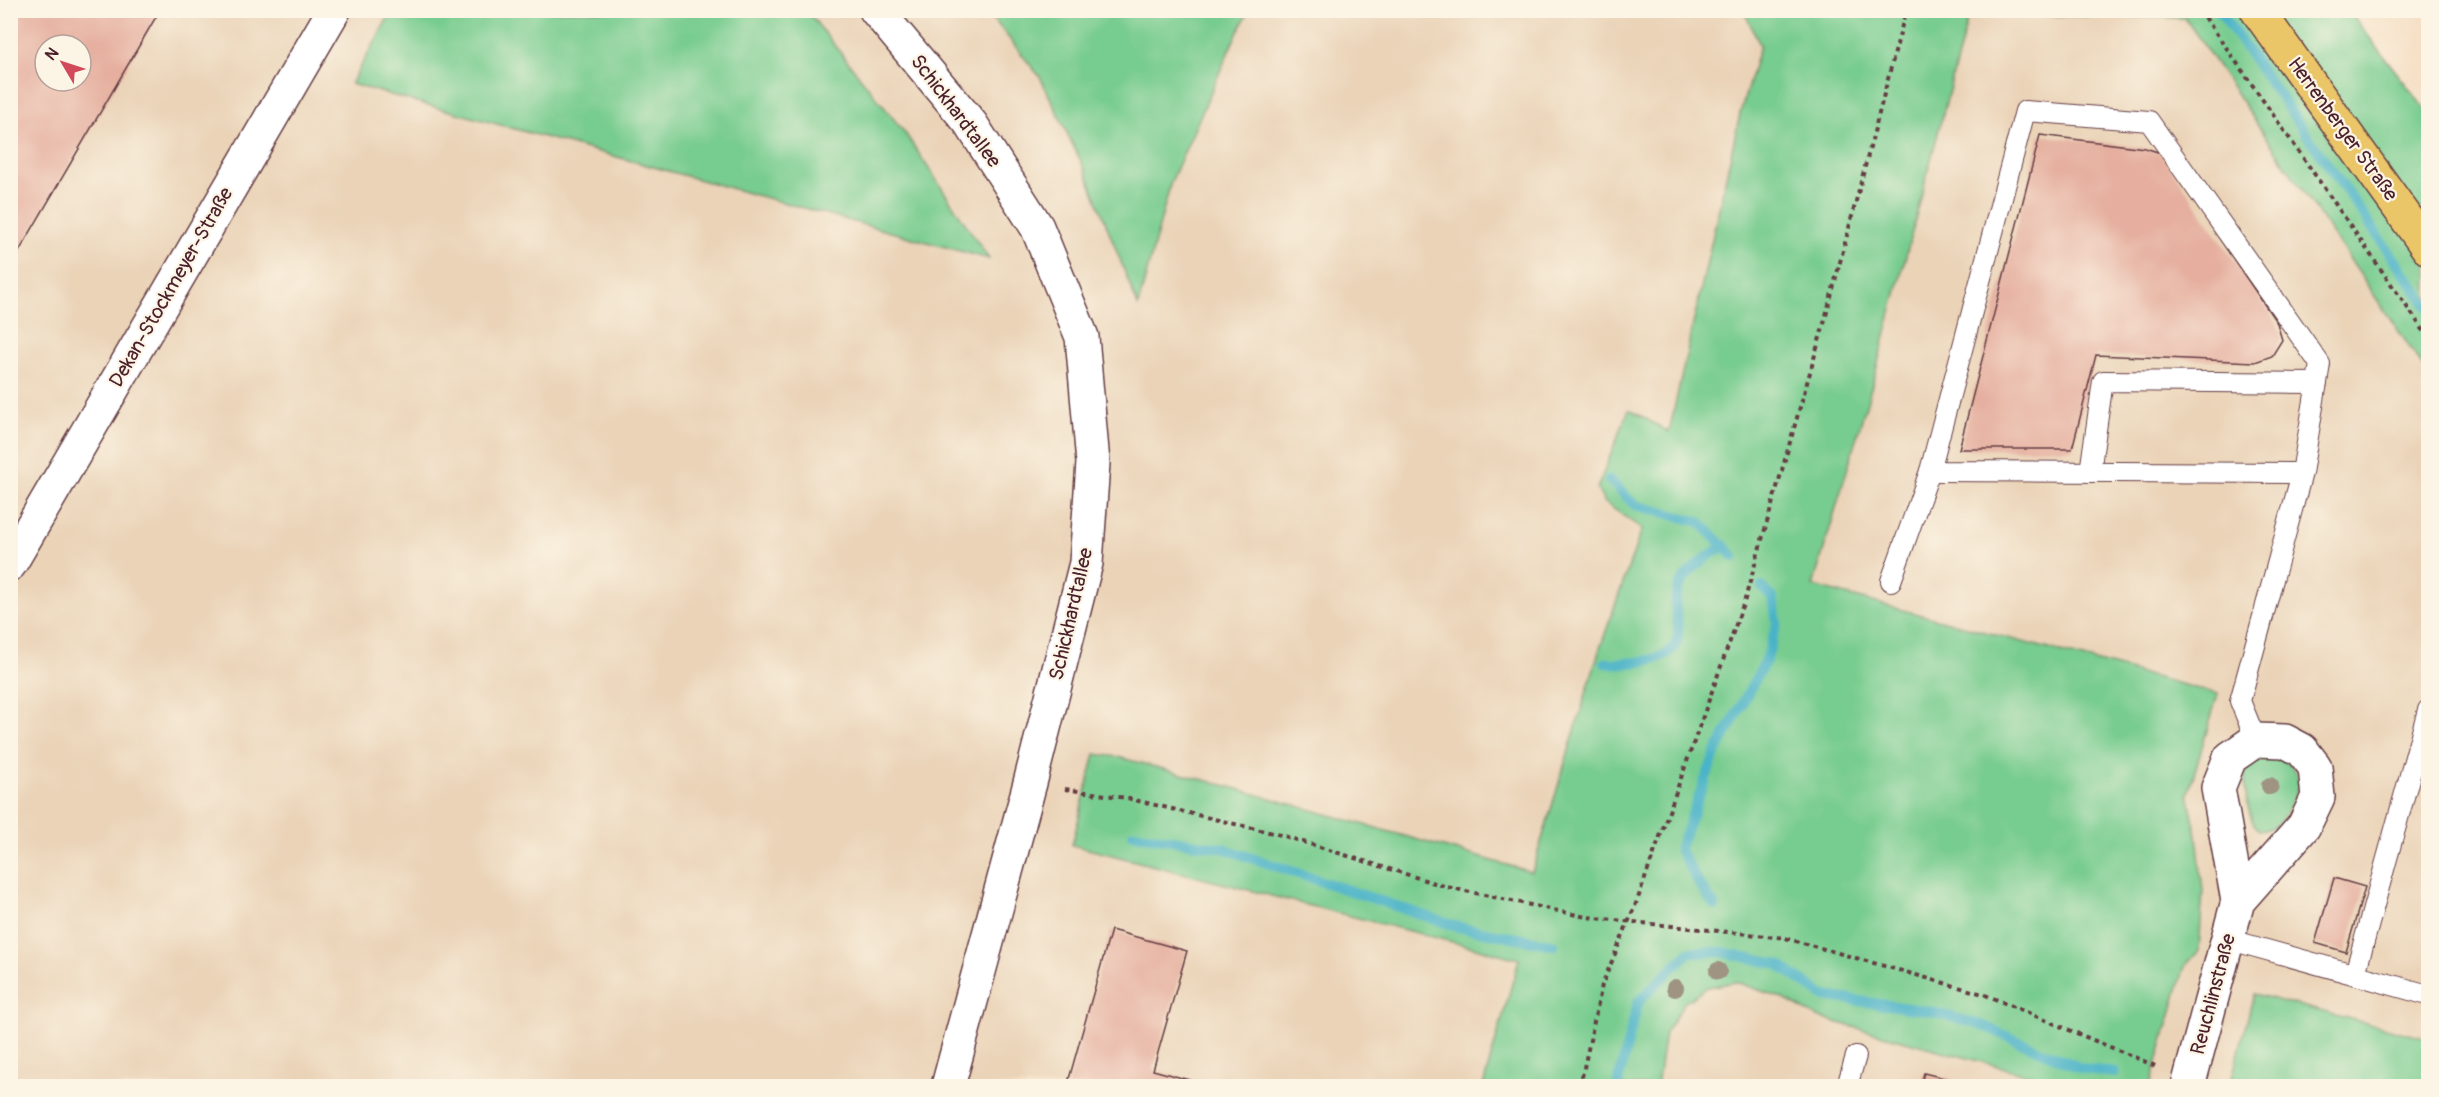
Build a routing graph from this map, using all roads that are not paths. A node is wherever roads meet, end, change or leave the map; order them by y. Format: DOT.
graph roads {
  1 [pos="334,10"];
  2 [pos="876,10"];
  3 [pos="2257,10"];
  4 [pos="2428,248"];
  5 [pos="2317,383"];
  6 [pos="1930,471"];
  7 [pos="2090,472"];
  8 [pos="2302,473"];
  9 [pos="10,564"];
  10 [pos="1891,581"];
  11 [pos="2428,710"];
  12 [pos="2256,740"];
  13 [pos="2238,902"];
  14 [pos="2228,939"];
  15 [pos="2355,974"];
  16 [pos="2428,995"];
  17 [pos="1856,1056"];
  18 [pos="2189,1083"];
  19 [pos="948,1086"];
  20 [pos="1847,1086"];
  1 -- 9 [label="street, Dekan-Stockmeyer-Straße"];
  2 -- 19 [label="street, Schickhardtallee"];
  3 -- 4 [label="main road, Herrenberger Straße"];
  5 -- 6 [label="lane"];
  5 -- 7 [label="lane"];
  5 -- 8 [label="lane"];
  6 -- 7 [label="lane"];
  6 -- 10 [label="lane"];
  7 -- 8 [label="lane"];
  8 -- 12 [label="lane"];
  11 -- 15 [label="lane"];
  12 -- 13 [label="street, Reuchlinstraße"];
  12 -- 13 [label="street, Reuchlinstraße"];
  13 -- 14 [label="street, Reuchlinstraße"];
  14 -- 15 [label="lane"];
  14 -- 18 [label="street, Reuchlinstraße"];
  15 -- 16 [label="lane"];
  17 -- 20 [label="lane"];
}
